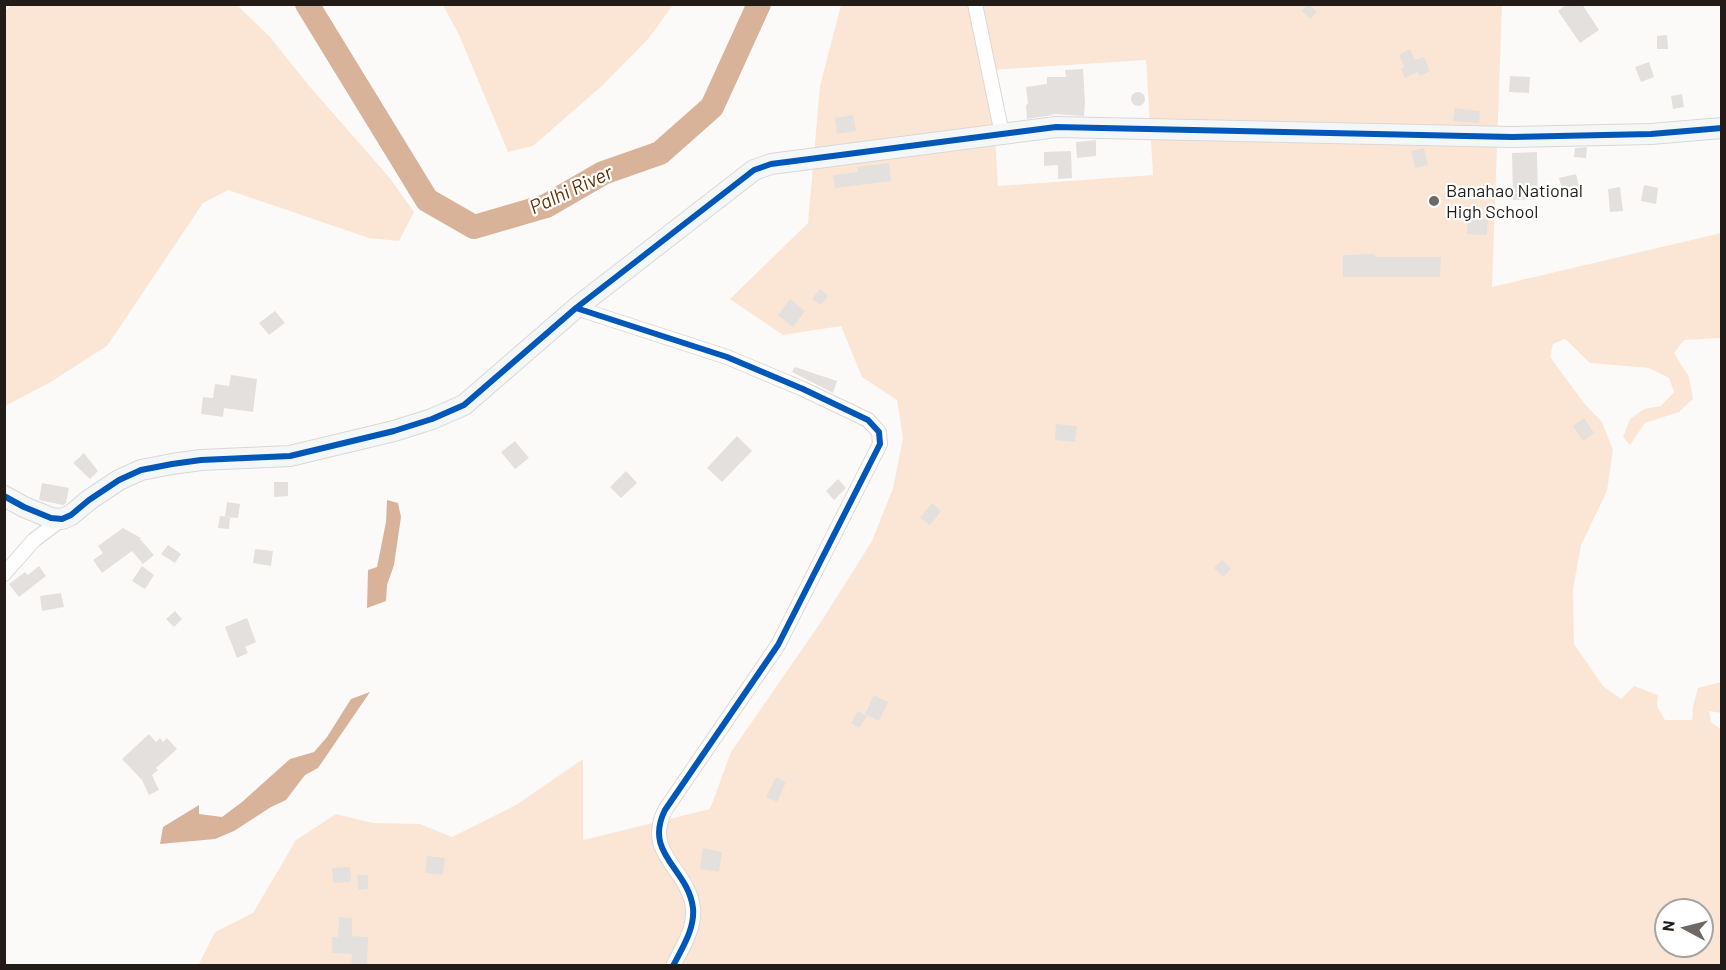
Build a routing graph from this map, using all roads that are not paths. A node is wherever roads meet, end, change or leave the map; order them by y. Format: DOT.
graph roads {
  1 [pos="975,4"];
  2 [pos="1722,128"];
  3 [pos="1002,134"];
  4 [pos="576,308"];
  5 [pos="4,496"];
  6 [pos="62,519"];
  7 [pos="4,574"];
  8 [pos="673,966"];
  1 -- 3 [label="street"];
  2 -- 3 [label="street"];
  3 -- 4 [label="street"];
  4 -- 6 [label="street"];
  4 -- 8 [label="street"];
  5 -- 6 [label="street"];
  6 -- 7 [label="street"];
}
